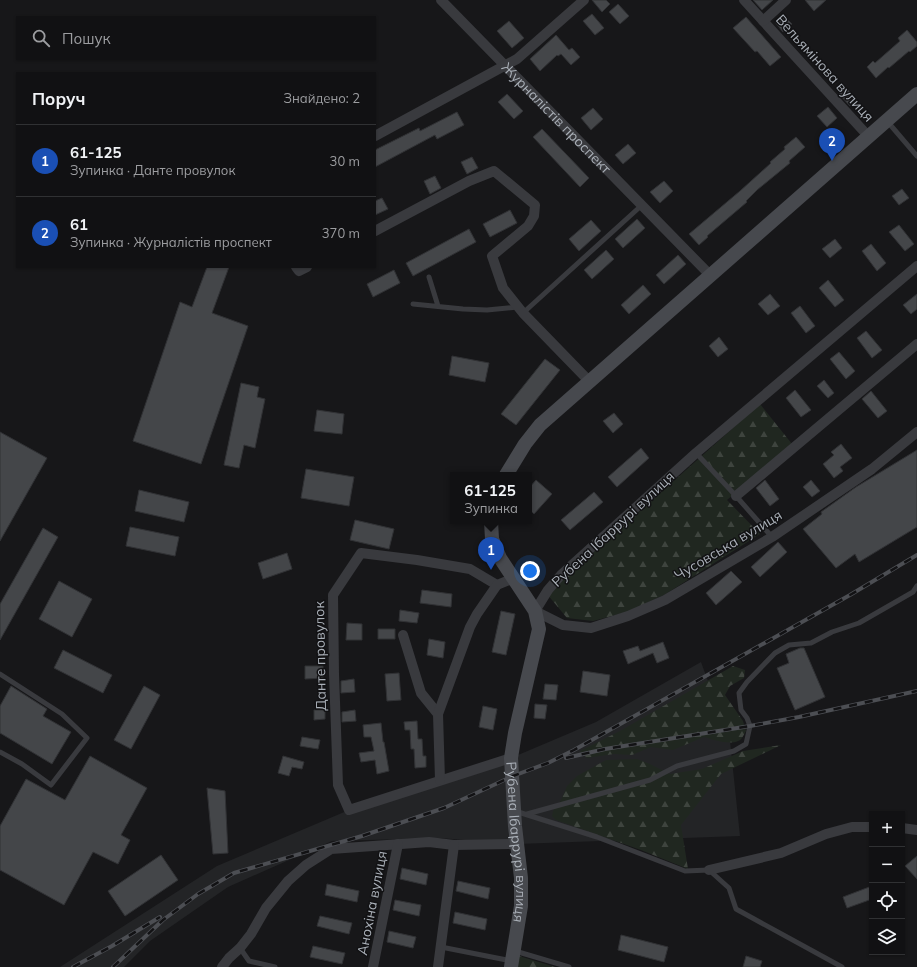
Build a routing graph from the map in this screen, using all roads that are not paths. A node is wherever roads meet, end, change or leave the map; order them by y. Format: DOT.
graph roads {
  1 [pos="441,0"];
  2 [pos="584,0"];
  3 [pos="744,0"];
  4 [pos="786,0"];
  5 [pos="763,21"];
  6 [pos="505,66"];
  7 [pos="917,94"];
  8 [pos="886,120"];
  9 [pos="376,135"];
  10 [pos="869,137"];
  11 [pos="917,156"];
  12 [pos="642,205"];
  13 [pos="376,230"];
  14 [pos="917,266"];
  15 [pos="297,268"];
  16 [pos="305,268"];
  17 [pos="711,276"];
  18 [pos="430,277"];
  19 [pos="413,304"];
  20 [pos="438,306"];
  21 [pos="520,310"];
  22 [pos="917,344"];
  23 [pos="590,382"];
  24 [pos="917,432"];
  25 [pos="696,453"];
  26 [pos="508,472"];
  27 [pos="736,496"];
  28 [pos="491,524"];
  29 [pos="772,537"];
  30 [pos="514,578"];
  31 [pos="497,585"];
  32 [pos="917,586"];
  33 [pos="535,611"];
  34 [pos="403,635"];
  35 [pos="1,676"];
  36 [pos="438,714"];
  37 [pos="0,752"];
  38 [pos="512,758"];
  39 [pos="440,780"];
  40 [pos="521,813"];
  41 [pos="869,826"];
  42 [pos="905,828"];
  43 [pos="917,830"];
  44 [pos="398,844"];
  45 [pos="517,844"];
  46 [pos="454,845"];
  47 [pos="709,870"];
  48 [pos="441,947"];
  49 [pos="240,948"];
  50 [pos="513,960"];
  51 [pos="222,967"];
  52 [pos="274,967"];
  53 [pos="373,967"];
  54 [pos="438,967"];
  55 [pos="569,967"];
  56 [pos="842,967"];
  1 -- 6 [label="street"];
  2 -- 6 [label="street"];
  3 -- 5 [label="street, Вельямінова вулиця"];
  4 -- 5 [label="street"];
  5 -- 10 [label="street, Вельямінова вулиця"];
  6 -- 9 [label="street, Журналістів проспект"];
  6 -- 12 [label="street, Журналістів проспект"];
  7 -- 8 [label="main road"];
  8 -- 10 [label="main road"];
  8 -- 11 [label="lane"];
  10 -- 17 [label="main road"];
  12 -- 17 [label="street, Журналістів проспект"];
  12 -- 21 [label="lane"];
  13 -- 21 [label="street"];
  14 -- 25 [label="street, Рубена Ібаррурі вулиця"];
  15 -- 16 [label="street"];
  17 -- 23 [label="main road"];
  18 -- 20 [label="lane"];
  19 -- 20 [label="lane"];
  20 -- 21 [label="lane"];
  21 -- 23 [label="street"];
  22 -- 27 [label="street"];
  23 -- 26 [label="main road"];
  24 -- 29 [label="street, Чусовська вулиця"];
  25 -- 27 [label="lane"];
  25 -- 33 [label="street, Рубена Ібаррурі вулиця"];
  27 -- 29 [label="lane"];
  28 -- 30 [label="main road"];
  29 -- 33 [label="street, Чусовська вулиця"];
  30 -- 31 [label="street"];
  30 -- 33 [label="main road"];
  31 -- 36 [label="street"];
  31 -- 39 [label="street, Данте провулок"];
  32 -- 40 [label="lane"];
  33 -- 38 [label="main road, Рубена Ібаррурі вулиця"];
  34 -- 36 [label="street"];
  35 -- 37 [label="lane"];
  36 -- 39 [label="street"];
  38 -- 39 [label="street, Данте провулок"];
  38 -- 40 [label="main road, Рубена Ібаррурі вулиця"];
  40 -- 45 [label="main road, Рубена Ібаррурі вулиця"];
  40 -- 47 [label="lane"];
  41 -- 47 [label="street"];
  42 -- 43 [label="street"];
  44 -- 46 [label="street"];
  44 -- 49 [label="street"];
  44 -- 53 [label="street, Анохіна вулиця"];
  45 -- 46 [label="street"];
  45 -- 50 [label="main road, Рубена Ібаррурі вулиця"];
  46 -- 48 [label="street"];
  47 -- 56 [label="lane"];
  48 -- 50 [label="lane"];
  48 -- 54 [label="street"];
  49 -- 51 [label="street"];
  49 -- 52 [label="lane"];
  50 -- 55 [label="lane"];
}
